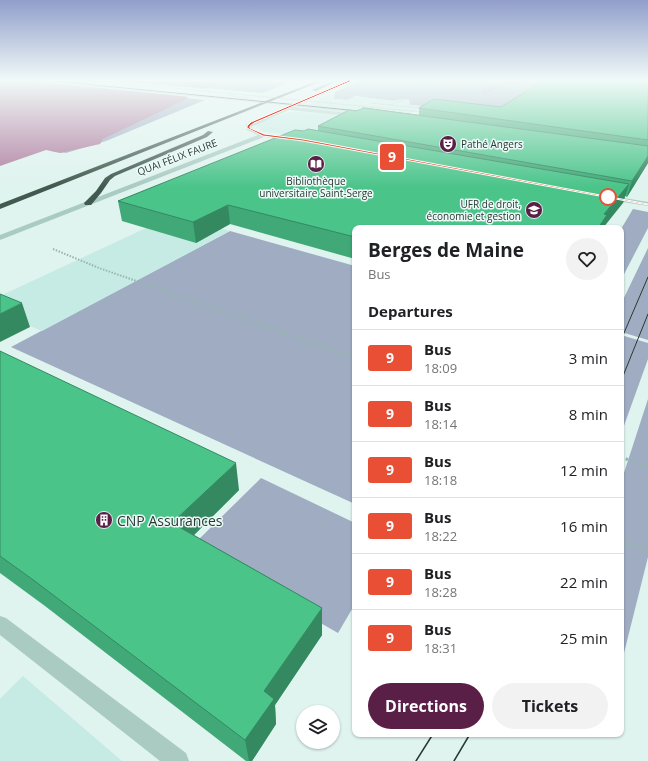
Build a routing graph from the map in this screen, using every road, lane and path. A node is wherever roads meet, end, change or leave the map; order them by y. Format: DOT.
graph roads {
  1 [pos="213,117"];
  2 [pos="231,117"];
  3 [pos="268,117"];
  4 [pos="361,117"];
  5 [pos="365,117"];
  6 [pos="217,130"];
  7 [pos="210,132"];
  8 [pos="263,134"];
  9 [pos="174,139"];
  10 [pos="303,140"];
  11 [pos="141,144"];
  12 [pos="600,195"];
  13 [pos="88,203"];
  14 [pos="648,204"];
  15 [pos="0,207"];
  16 [pos="0,238"];
  17 [pos="53,250"];
  18 [pos="352,357"];
  19 [pos="624,458"];
  20 [pos="648,467"];
  21 [pos="624,542"];
  22 [pos="648,551"];
  23 [pos="0,624"];
  24 [pos="178,761"];
  1 -- 11 [label="highway"];
  2 -- 9 [label="highway, QUAI FÉLIX FAURE"];
  3 -- 8 [label="street"];
  4 -- 5 [label="street"];
  6 -- 7 [label="highway"];
  7 -- 9 [label="highway"];
  7 -- 13 [label="highway"];
  8 -- 10 [label="street"];
  8 -- 13 [label="street, QUAI FÉLIX FAURE"];
  9 -- 15 [label="highway, QUAI FÉLIX FAURE"];
  12 -- 14 [label="street"];
  13 -- 16 [label="street, QUAI FÉLIX FAURE"];
  17 -- 18 [label="path"];
  19 -- 20 [label="path"];
  21 -- 22 [label="path"];
  23 -- 24 [label="street"];
}
